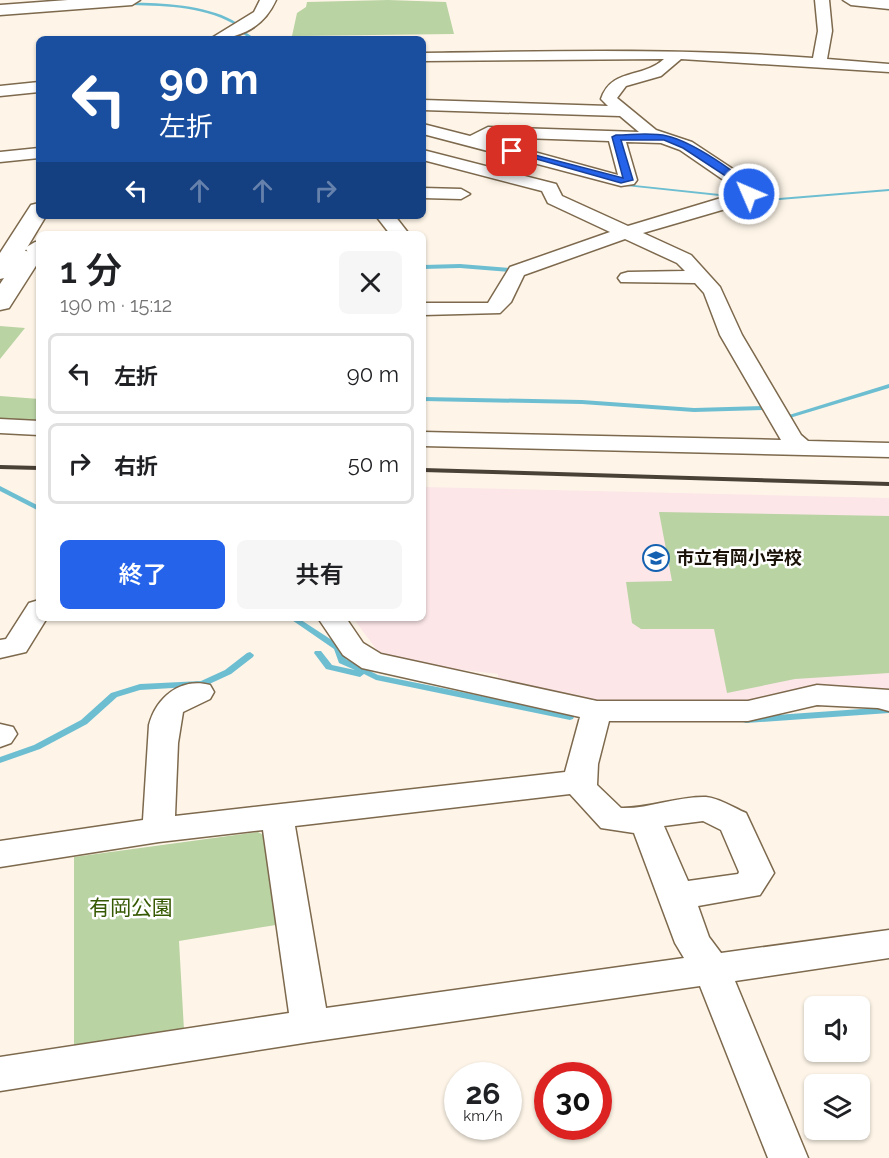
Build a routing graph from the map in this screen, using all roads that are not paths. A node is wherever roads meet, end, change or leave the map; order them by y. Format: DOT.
graph roads {
  1 [pos="132,0"];
  2 [pos="268,0"];
  3 [pos="822,0"];
  4 [pos="852,0"];
  5 [pos="889,4"];
  6 [pos="0,10"];
  7 [pos="225,36"];
  8 [pos="533,55"];
  9 [pos="603,55"];
  10 [pos="677,55"];
  11 [pos="426,57"];
  12 [pos="819,63"];
  13 [pos="889,69"];
  14 [pos="572,71"];
  15 [pos="525,72"];
  16 [pos="486,86"];
  17 [pos="36,87"];
  18 [pos="0,91"];
  19 [pos="426,105"];
  20 [pos="484,106"];
  21 [pos="620,111"];
  22 [pos="426,130"];
  23 [pos="616,137"];
  24 [pos="665,138"];
  25 [pos="472,141"];
  26 [pos="36,153"];
  27 [pos="426,156"];
  28 [pos="0,157"];
  29 [pos="426,193"];
  30 [pos="460,194"];
  31 [pos="36,204"];
  32 [pos="36,215"];
  33 [pos="388,219"];
  34 [pos="398,231"];
  35 [pos="627,232"];
  36 [pos="0,240"];
  37 [pos="36,248"];
  38 [pos="0,272"];
  39 [pos="701,277"];
  40 [pos="628,278"];
  41 [pos="0,303"];
  42 [pos="426,309"];
  43 [pos="0,426"];
  44 [pos="36,428"];
  45 [pos="426,439"];
  46 [pos="802,448"];
  47 [pos="889,450"];
  48 [pos="36,614"];
  49 [pos="326,621"];
  50 [pos="0,649"];
  51 [pos="199,692"];
  52 [pos="887,699"];
  53 [pos="597,711"];
  54 [pos="580,782"];
  55 [pos="277,816"];
  56 [pos="646,821"];
  57 [pos="159,830"];
  58 [pos="0,854"];
  59 [pos="677,896"];
  60 [pos="889,944"];
  61 [pos="712,969"];
  62 [pos="310,1026"];
  63 [pos="0,1074"];
  64 [pos="788,1158"];
  1 -- 6 [label="street"];
  2 -- 7 [label="street"];
  3 -- 12 [label="street"];
  4 -- 5 [label="street"];
  8 -- 9 [label="street"];
  8 -- 11 [label="street"];
  8 -- 15 [label="street"];
  9 -- 10 [label="street"];
  9 -- 14 [label="street"];
  10 -- 12 [label="street"];
  10 -- 21 [label="street"];
  12 -- 13 [label="street"];
  16 -- 20 [label="street"];
  17 -- 18 [label="street"];
  19 -- 20 [label="street"];
  20 -- 21 [label="street"];
  21 -- 24 [label="street"];
  22 -- 25 [label="street"];
  23 -- 24 [label="street"];
  23 -- 25 [label="street"];
  23 -- 25 [label="street"];
  24 -- 35 [label="street"];
  26 -- 28 [label="street"];
  27 -- 35 [label="street"];
  29 -- 30 [label="street"];
  31 -- 36 [label="street"];
  32 -- 38 [label="street"];
  33 -- 34 [label="street"];
  35 -- 39 [label="street"];
  35 -- 42 [label="street"];
  37 -- 41 [label="street"];
  39 -- 40 [label="street"];
  39 -- 46 [label="street"];
  43 -- 44 [label="street"];
  45 -- 46 [label="street"];
  46 -- 47 [label="street"];
  48 -- 50 [label="street"];
  49 -- 53 [label="street"];
  51 -- 57 [label="street"];
  52 -- 53 [label="street"];
  53 -- 54 [label="street"];
  54 -- 55 [label="street"];
  54 -- 56 [label="street"];
  55 -- 57 [label="street"];
  55 -- 62 [label="street"];
  56 -- 59 [label="street"];
  56 -- 59 [label="street"];
  57 -- 58 [label="street"];
  59 -- 61 [label="street"];
  60 -- 61 [label="street"];
  61 -- 62 [label="street"];
  61 -- 64 [label="street"];
  62 -- 63 [label="street"];
}
